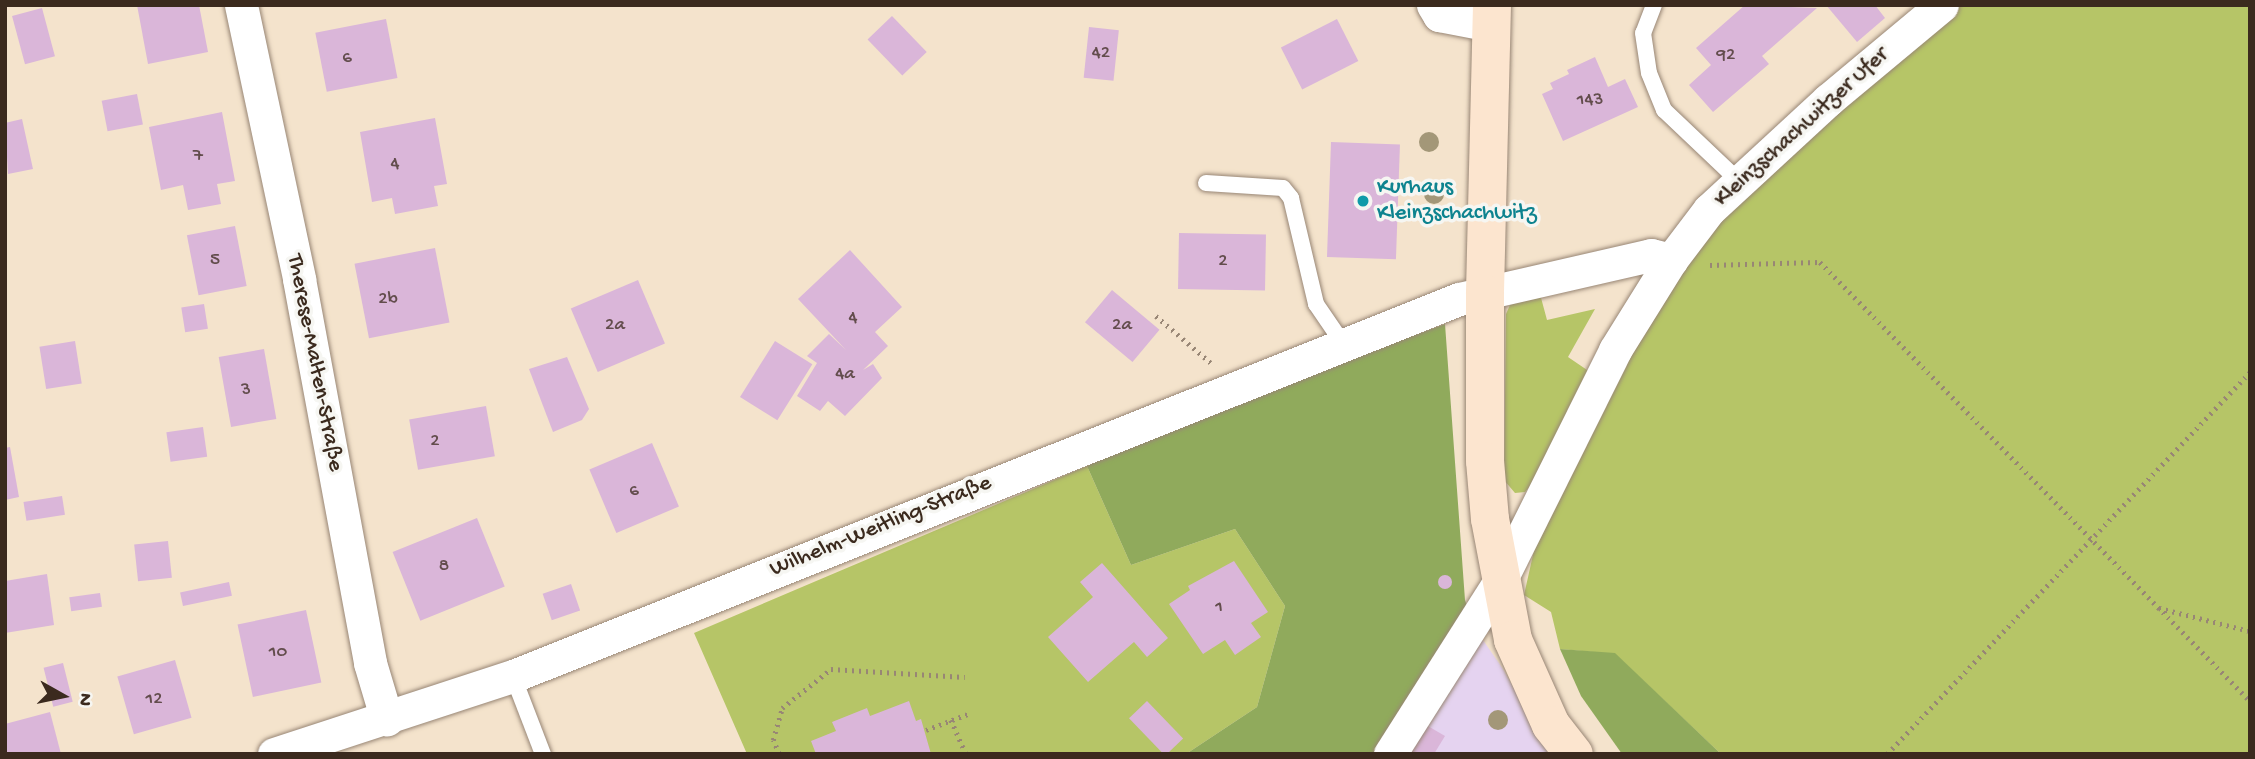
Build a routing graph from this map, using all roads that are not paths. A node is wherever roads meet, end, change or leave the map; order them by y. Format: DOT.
graph roads {
  1 [pos="241,5"];
  2 [pos="1433,5"];
  3 [pos="1654,5"];
  4 [pos="1942,5"];
  5 [pos="1491,15"];
  6 [pos="1740,182"];
  7 [pos="1206,183"];
  8 [pos="1671,260"];
  9 [pos="1485,293"];
  10 [pos="1342,342"];
  11 [pos="1500,581"];
  12 [pos="513,676"];
  13 [pos="387,720"];
  14 [pos="274,754"];
  15 [pos="543,754"];
  16 [pos="1390,754"];
  17 [pos="1574,754"];
  1 -- 13 [label="street, Therese-Malten-Straße"];
  2 -- 5 [label="street"];
  3 -- 6 [label="lane"];
  4 -- 6 [label="street, Kleinzschachwitzer Ufer"];
  5 -- 9 [label="street"];
  6 -- 8 [label="street, Kleinzschachwitzer Ufer"];
  7 -- 10 [label="lane"];
  8 -- 9 [label="street"];
  8 -- 11 [label="street, Kleinzschachwitzer Ufer"];
  9 -- 10 [label="street, Wilhelm-Weitling-Straße"];
  9 -- 11 [label="street"];
  10 -- 12 [label="street, Wilhelm-Weitling-Straße"];
  11 -- 16 [label="street, Kleinzschachwitzer Ufer"];
  11 -- 17 [label="street"];
  12 -- 13 [label="street, Wilhelm-Weitling-Straße"];
  12 -- 15 [label="lane"];
  13 -- 14 [label="street, Wilhelm-Weitling-Straße"];
}
